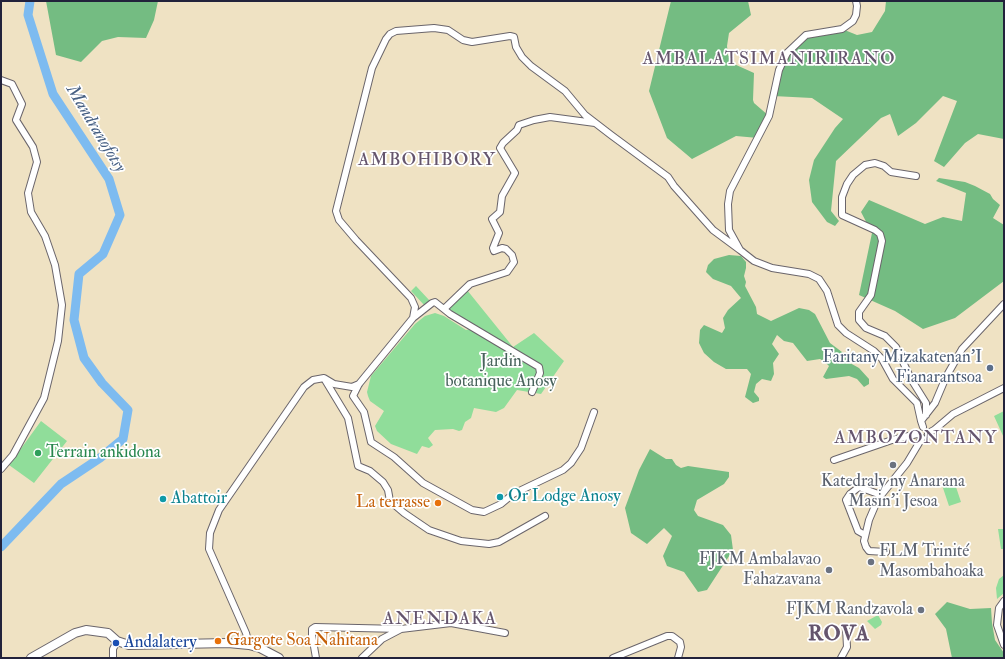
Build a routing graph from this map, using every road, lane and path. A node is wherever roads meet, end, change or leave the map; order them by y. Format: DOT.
graph roads {
  1 [pos="856,1"];
  2 [pos="1,80"];
  3 [pos="596,123"];
  4 [pos="916,176"];
  5 [pos="740,250"];
  6 [pos="1004,304"];
  7 [pos="444,309"];
  8 [pos="414,318"];
  9 [pos="324,378"];
  10 [pos="359,384"];
  11 [pos="1004,388"];
  12 [pos="532,392"];
  13 [pos="594,412"];
  14 [pos="926,415"];
  15 [pos="922,424"];
  16 [pos="928,433"];
  17 [pos="920,436"];
  18 [pos="834,460"];
  19 [pos="1,469"];
  20 [pos="881,495"];
  21 [pos="545,516"];
  22 [pos="865,538"];
  23 [pos="886,552"];
  24 [pos="1004,601"];
  25 [pos="846,628"];
  26 [pos="402,629"];
  27 [pos="505,633"];
  28 [pos="117,641"];
  29 [pos="249,645"];
  30 [pos="1004,645"];
  31 [pos="31,658"];
  32 [pos="113,658"];
  33 [pos="278,658"];
  34 [pos="316,658"];
  35 [pos="362,658"];
  36 [pos="613,658"];
  37 [pos="678,658"];
  38 [pos="841,658"];
  1 -- 5 [label="street"];
  2 -- 19 [label="street"];
  3 -- 5 [label="street"];
  3 -- 7 [label="street"];
  3 -- 8 [label="street"];
  4 -- 14 [label="street"];
  5 -- 15 [label="street"];
  6 -- 14 [label="street"];
  7 -- 8 [label="street"];
  7 -- 12 [label="street"];
  8 -- 10 [label="street"];
  9 -- 10 [label="street"];
  9 -- 21 [label="street"];
  9 -- 29 [label="street"];
  10 -- 13 [label="street"];
  11 -- 16 [label="street"];
  14 -- 15 [label="street"];
  15 -- 16 [label="street"];
  15 -- 17 [label="street"];
  16 -- 17 [label="street"];
  17 -- 18 [label="street"];
  17 -- 20 [label="street"];
  20 -- 22 [label="street"];
  20 -- 22 [label="street"];
  22 -- 23 [label="street"];
  24 -- 30 [label="street"];
  25 -- 38 [label="street"];
  26 -- 27 [label="street"];
  26 -- 34 [label="street"];
  26 -- 35 [label="street"];
  28 -- 29 [label="main road"];
  28 -- 31 [label="main road"];
  28 -- 32 [label="street"];
  29 -- 33 [label="main road"];
  36 -- 37 [label="street"];
}
